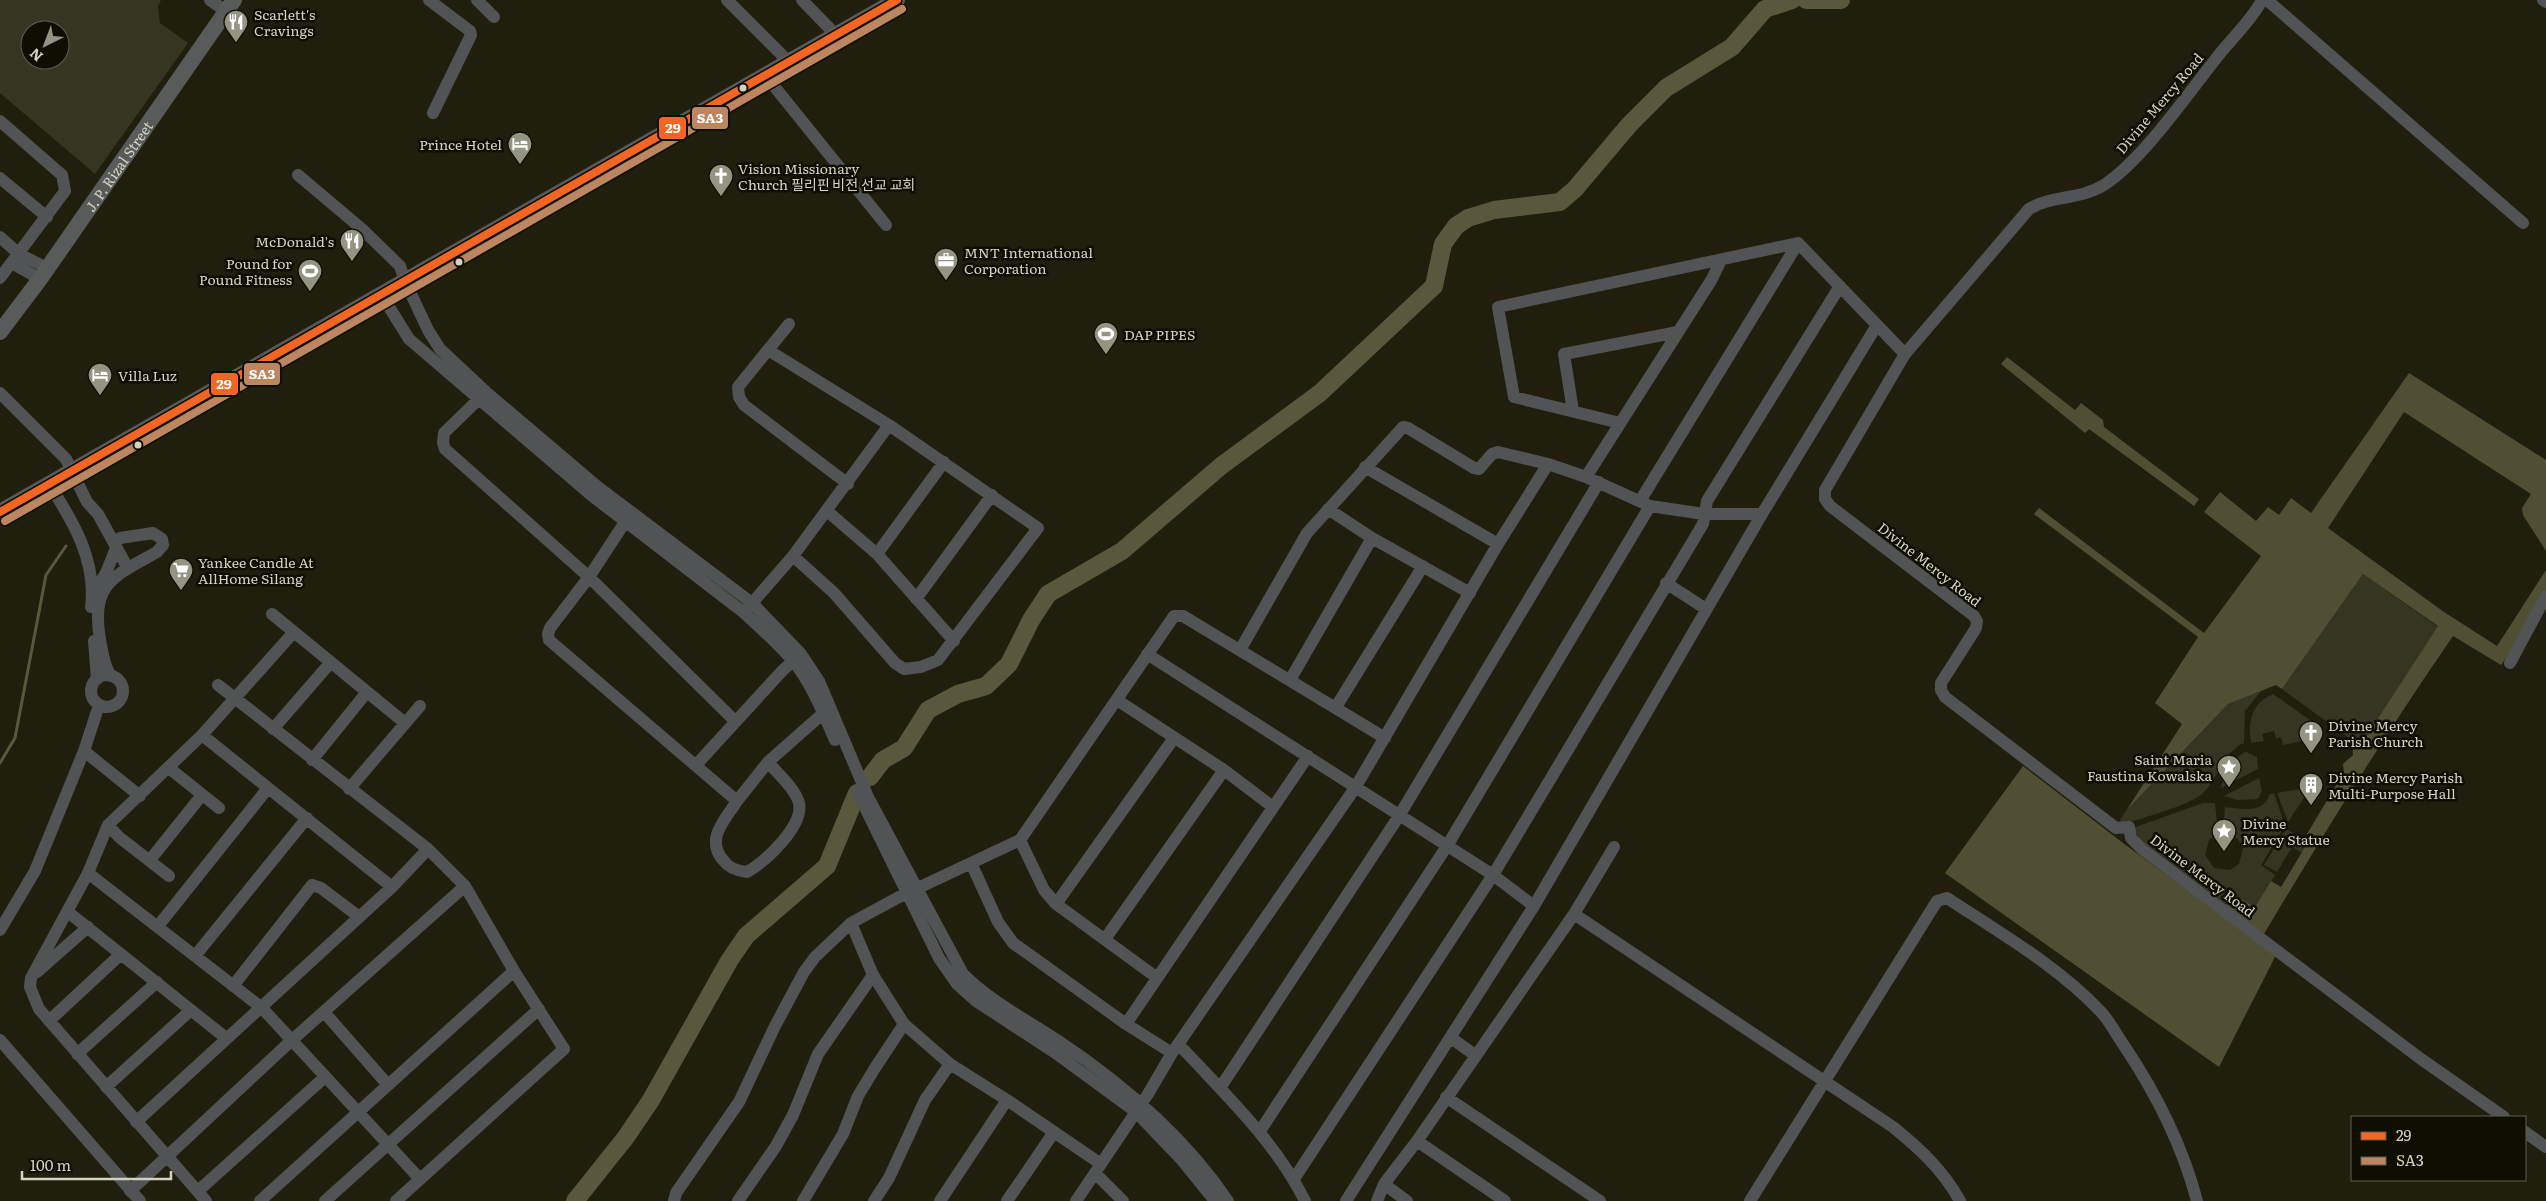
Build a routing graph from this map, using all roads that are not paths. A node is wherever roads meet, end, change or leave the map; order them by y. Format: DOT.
graph roads {
  1 [pos="210,0"];
  2 [pos="429,0"];
  3 [pos="477,0"];
  4 [pos="727,0"];
  5 [pos="802,0"];
  6 [pos="897,0"];
  7 [pos="2262,0"];
  8 [pos="2267,0"];
  9 [pos="232,3"];
  10 [pos="494,17"];
  11 [pos="836,35"];
  12 [pos="789,62"];
  13 [pos="765,76"];
  14 [pos="432,113"];
  15 [pos="0,121"];
  16 [pos="298,175"];
  17 [pos="0,178"];
  18 [pos="47,217"];
  19 [pos="2523,223"];
  20 [pos="886,225"];
  21 [pos="0,238"];
  22 [pos="1798,243"];
  23 [pos="16,259"];
  24 [pos="1721,260"];
  25 [pos="44,274"];
  26 [pos="0,278"];
  27 [pos="404,281"];
  28 [pos="1840,286"];
  29 [pos="381,294"];
  30 [pos="789,324"];
  31 [pos="1877,325"];
  32 [pos="0,332"];
  33 [pos="1678,332"];
  34 [pos="768,350"];
  35 [pos="1905,354"];
  36 [pos="0,393"];
  37 [pos="482,396"];
  38 [pos="1573,410"];
  39 [pos="1620,423"];
  40 [pos="889,425"];
  41 [pos="944,462"];
  42 [pos="1548,464"];
  43 [pos="1365,467"];
  44 [pos="73,471"];
  45 [pos="1586,477"];
  46 [pos="1599,482"];
  47 [pos="50,484"];
  48 [pos="848,484"];
  49 [pos="992,495"];
  50 [pos="1645,504"];
  51 [pos="1328,509"];
  52 [pos="827,511"];
  53 [pos="0,512"];
  54 [pos="1704,514"];
  55 [pos="1762,514"];
  56 [pos="628,518"];
  57 [pos="1372,538"];
  58 [pos="1498,544"];
  59 [pos="116,545"];
  60 [pos="876,554"];
  61 [pos="794,556"];
  62 [pos="1423,566"];
  63 [pos="130,567"];
  64 [pos="589,577"];
  65 [pos="1666,583"];
  66 [pos="1470,593"];
  67 [pos="92,595"];
  68 [pos="2546,596"];
  69 [pos="916,598"];
  70 [pos="748,608"];
  71 [pos="1706,609"];
  72 [pos="272,614"];
  73 [pos="294,632"];
  74 [pos="954,640"];
  75 [pos="1240,650"];
  76 [pos="1147,654"];
  77 [pos="797,658"];
  78 [pos="330,662"];
  79 [pos="2510,663"];
  80 [pos="111,676"];
  81 [pos="97,679"];
  82 [pos="1290,680"];
  83 [pos="218,685"];
  84 [pos="367,692"];
  85 [pos="236,699"];
  86 [pos="1117,700"];
  87 [pos="99,704"];
  88 [pos="420,706"];
  89 [pos="1336,707"];
  90 [pos="827,710"];
  91 [pos="735,721"];
  92 [pos="405,724"];
  93 [pos="273,729"];
  94 [pos="202,735"];
  95 [pos="1174,738"];
  96 [pos="1385,738"];
  97 [pos="84,751"];
  98 [pos="1308,756"];
  99 [pos="312,760"];
  100 [pos="768,762"];
  101 [pos="696,765"];
  102 [pos="169,768"];
  103 [pos="1224,770"];
  104 [pos="268,788"];
  105 [pos="1354,788"];
  106 [pos="349,790"];
  107 [pos="202,795"];
  108 [pos="140,796"];
  109 [pos="737,801"];
  110 [pos="1273,807"];
  111 [pos="219,808"];
  112 [pos="1398,816"];
  113 [pos="307,818"];
  114 [pos="108,825"];
  115 [pos="1020,840"];
  116 [pos="1447,846"];
  117 [pos="1614,847"];
  118 [pos="428,849"];
  119 [pos="150,860"];
  120 [pos="971,863"];
  121 [pos="88,873"];
  122 [pos="1493,875"];
  123 [pos="169,876"];
  124 [pos="465,886"];
  125 [pos="392,887"];
  126 [pos="912,891"];
  127 [pos="1056,904"];
  128 [pos="1534,906"];
  129 [pos="68,912"];
  130 [pos="1574,914"];
  131 [pos="358,916"];
  132 [pos="851,923"];
  133 [pos="158,926"];
  134 [pos="88,927"];
  135 [pos="0,930"];
  136 [pos="1105,939"];
  137 [pos="121,954"];
  138 [pos="195,956"];
  139 [pos="514,971"];
  140 [pos="872,975"];
  141 [pos="1156,977"];
  142 [pos="31,978"];
  143 [pos="157,982"];
  144 [pos="233,986"];
  145 [pos="262,1008"];
  146 [pos="539,1009"];
  147 [pos="191,1010"];
  148 [pos="324,1012"];
  149 [pos="49,1021"];
  150 [pos="904,1024"];
  151 [pos="1126,1024"];
  152 [pos="226,1038"];
  153 [pos="1451,1038"];
  154 [pos="0,1040"];
  155 [pos="292,1040"];
  156 [pos="1175,1049"];
  157 [pos="77,1054"];
  158 [pos="1475,1055"];
  159 [pos="950,1064"];
  160 [pos="326,1077"];
  161 [pos="1824,1082"];
  162 [pos="388,1085"];
  163 [pos="106,1087"];
  164 [pos="1220,1088"];
  165 [pos="1446,1097"];
  166 [pos="1007,1100"];
  167 [pos="1139,1107"];
  168 [pos="358,1112"];
  169 [pos="2503,1116"];
  170 [pos="136,1122"];
  171 [pos="1054,1132"];
  172 [pos="1260,1132"];
  173 [pos="2526,1133"];
  174 [pos="1417,1141"];
  175 [pos="388,1144"];
  176 [pos="2546,1147"];
  177 [pos="167,1156"];
  178 [pos="1098,1169"];
  179 [pos="420,1179"];
  180 [pos="1294,1179"];
  181 [pos="1384,1184"];
  182 [pos="130,1191"];
  183 [pos="198,1191"];
  184 [pos="140,1201"];
  185 [pos="206,1201"];
  186 [pos="260,1201"];
  187 [pos="325,1201"];
  188 [pos="396,1201"];
  189 [pos="674,1201"];
  190 [pos="738,1201"];
  191 [pos="803,1201"];
  192 [pos="874,1201"];
  193 [pos="940,1201"];
  194 [pos="1006,1201"];
  195 [pos="1076,1201"];
  196 [pos="1123,1201"];
  197 [pos="1215,1201"];
  198 [pos="1228,1201"];
  199 [pos="1305,1201"];
  200 [pos="1346,1201"];
  201 [pos="1377,1201"];
  202 [pos="1407,1201"];
  203 [pos="1505,1201"];
  204 [pos="1600,1201"];
  205 [pos="1750,1201"];
  206 [pos="1960,1201"];
  207 [pos="2197,1201"];
  1 -- 9 [label="street"];
  2 -- 14 [label="street"];
  3 -- 10 [label="street"];
  4 -- 12 [label="street"];
  5 -- 11 [label="street"];
  6 -- 11 [label="main road"];
  7 -- 35 [label="street, Divine Mercy Road"];
  8 -- 19 [label="street"];
  9 -- 25 [label="main road, J. P. Rizal Street"];
  11 -- 12 [label="main road"];
  12 -- 13 [label="main road"];
  13 -- 20 [label="street"];
  13 -- 27 [label="main road"];
  15 -- 18 [label="street"];
  16 -- 27 [label="street"];
  17 -- 18 [label="street"];
  18 -- 23 [label="street"];
  21 -- 23 [label="street"];
  22 -- 24 [label="street"];
  22 -- 28 [label="street"];
  22 -- 50 [label="street"];
  23 -- 25 [label="street"];
  23 -- 26 [label="street"];
  24 -- 33 [label="street"];
  24 -- 38 [label="street"];
  25 -- 32 [label="main road, J. P. Rizal Street"];
  27 -- 29 [label="main road"];
  27 -- 37 [label="street"];
  28 -- 31 [label="street"];
  28 -- 54 [label="street"];
  29 -- 37 [label="street"];
  29 -- 44 [label="main road"];
  30 -- 34 [label="street"];
  31 -- 35 [label="street"];
  31 -- 55 [label="street"];
  33 -- 38 [label="street"];
  33 -- 39 [label="street"];
  34 -- 40 [label="street"];
  34 -- 48 [label="street"];
  35 -- 169 [label="street, Divine Mercy Road"];
  36 -- 44 [label="street"];
  37 -- 56 [label="street"];
  37 -- 64 [label="street"];
  38 -- 39 [label="street"];
  39 -- 45 [label="street"];
  40 -- 41 [label="street"];
  40 -- 48 [label="street"];
  41 -- 49 [label="street"];
  41 -- 60 [label="street"];
  42 -- 43 [label="street"];
  42 -- 45 [label="street"];
  42 -- 58 [label="street"];
  43 -- 51 [label="street"];
  43 -- 58 [label="street"];
  44 -- 47 [label="main road"];
  44 -- 59 [label="street"];
  45 -- 46 [label="street"];
  46 -- 50 [label="street"];
  46 -- 112 [label="street"];
  47 -- 53 [label="main road"];
  47 -- 67 [label="street"];
  48 -- 52 [label="street"];
  49 -- 69 [label="street"];
  49 -- 74 [label="street"];
  50 -- 54 [label="street"];
  50 -- 116 [label="street"];
  51 -- 57 [label="street"];
  51 -- 75 [label="street"];
  52 -- 60 [label="street"];
  52 -- 61 [label="street"];
  54 -- 55 [label="street"];
  54 -- 65 [label="street"];
  55 -- 71 [label="street"];
  56 -- 64 [label="street"];
  56 -- 70 [label="street"];
  57 -- 62 [label="street"];
  57 -- 82 [label="street"];
  58 -- 66 [label="street"];
  59 -- 63 [label="street"];
  59 -- 63 [label="street"];
  59 -- 67 [label="street"];
  60 -- 69 [label="street"];
  61 -- 70 [label="street"];
  61 -- 74 [label="street"];
  62 -- 66 [label="street"];
  62 -- 89 [label="street"];
  63 -- 80 [label="street"];
  64 -- 91 [label="street"];
  64 -- 101 [label="street"];
  65 -- 71 [label="street"];
  65 -- 122 [label="street"];
  66 -- 96 [label="street"];
  67 -- 81 [label="street"];
  68 -- 79 [label="street"];
  69 -- 74 [label="street"];
  70 -- 77 [label="street"];
  71 -- 128 [label="street"];
  72 -- 73 [label="street"];
  73 -- 78 [label="street"];
  73 -- 85 [label="street"];
  75 -- 76 [label="street"];
  75 -- 82 [label="street"];
  76 -- 86 [label="street"];
  76 -- 98 [label="street"];
  77 -- 90 [label="street"];
  77 -- 91 [label="street"];
  78 -- 84 [label="street"];
  78 -- 93 [label="street"];
  80 -- 81 [label="street"];
  80 -- 87 [label="street"];
  81 -- 87 [label="street"];
  82 -- 89 [label="street"];
  83 -- 85 [label="street"];
  84 -- 92 [label="street"];
  84 -- 99 [label="street"];
  85 -- 93 [label="street"];
  85 -- 94 [label="street"];
  86 -- 95 [label="street"];
  86 -- 115 [label="street"];
  87 -- 97 [label="street"];
  88 -- 92 [label="street"];
  89 -- 96 [label="street"];
  90 -- 100 [label="street"];
  90 -- 126 [label="street"];
  91 -- 101 [label="street"];
  92 -- 106 [label="street"];
  93 -- 99 [label="street"];
  94 -- 102 [label="street"];
  94 -- 104 [label="street"];
  95 -- 103 [label="street"];
  95 -- 127 [label="street"];
  96 -- 105 [label="street"];
  97 -- 108 [label="street"];
  97 -- 135 [label="street"];
  98 -- 105 [label="street"];
  98 -- 110 [label="street"];
  99 -- 106 [label="street"];
  100 -- 109 [label="street"];
  100 -- 109 [label="street"];
  101 -- 109 [label="street"];
  102 -- 107 [label="street"];
  102 -- 108 [label="street"];
  103 -- 110 [label="street"];
  103 -- 136 [label="street"];
  104 -- 113 [label="street"];
  104 -- 133 [label="street"];
  105 -- 112 [label="street"];
  105 -- 156 [label="street"];
  106 -- 118 [label="street"];
  107 -- 111 [label="street"];
  107 -- 119 [label="street"];
  108 -- 114 [label="street"];
  110 -- 141 [label="street"];
  112 -- 116 [label="street"];
  112 -- 164 [label="street"];
  113 -- 125 [label="street"];
  113 -- 138 [label="street"];
  114 -- 119 [label="street"];
  114 -- 121 [label="street"];
  115 -- 120 [label="street"];
  115 -- 127 [label="street"];
  116 -- 122 [label="street"];
  116 -- 172 [label="street"];
  117 -- 130 [label="street"];
  118 -- 124 [label="street"];
  118 -- 125 [label="street"];
  119 -- 123 [label="street"];
  120 -- 126 [label="street"];
  120 -- 151 [label="street"];
  121 -- 129 [label="street"];
  121 -- 133 [label="street"];
  122 -- 128 [label="street"];
  122 -- 180 [label="street"];
  124 -- 139 [label="street"];
  124 -- 148 [label="street"];
  125 -- 131 [label="street"];
  126 -- 132 [label="street"];
  126 -- 167 [label="street"];
  127 -- 136 [label="street"];
  128 -- 153 [label="street"];
  129 -- 134 [label="street"];
  129 -- 142 [label="street"];
  130 -- 158 [label="street"];
  130 -- 161 [label="street"];
  131 -- 144 [label="street"];
  131 -- 145 [label="street"];
  132 -- 140 [label="street"];
  132 -- 189 [label="street"];
  133 -- 138 [label="street"];
  134 -- 137 [label="street"];
  134 -- 142 [label="street"];
  136 -- 141 [label="street"];
  137 -- 143 [label="street"];
  137 -- 149 [label="street"];
  138 -- 144 [label="street"];
  139 -- 146 [label="street"];
  139 -- 162 [label="street"];
  140 -- 150 [label="street"];
  140 -- 190 [label="street"];
  141 -- 151 [label="street"];
  142 -- 149 [label="street"];
  143 -- 147 [label="street"];
  143 -- 157 [label="street"];
  144 -- 145 [label="street"];
  145 -- 152 [label="street"];
  145 -- 155 [label="street"];
  146 -- 175 [label="street"];
  146 -- 179 [label="street"];
  147 -- 152 [label="street"];
  147 -- 163 [label="street"];
  148 -- 155 [label="street"];
  148 -- 162 [label="street"];
  149 -- 157 [label="street"];
  150 -- 159 [label="street"];
  150 -- 191 [label="street"];
  151 -- 156 [label="street"];
  152 -- 170 [label="street"];
  153 -- 158 [label="street"];
  153 -- 200 [label="street"];
  154 -- 182 [label="street"];
  155 -- 160 [label="street"];
  155 -- 177 [label="street"];
  156 -- 164 [label="street"];
  156 -- 167 [label="street"];
  157 -- 163 [label="street"];
  158 -- 165 [label="street"];
  159 -- 166 [label="street"];
  159 -- 192 [label="street"];
  160 -- 168 [label="street"];
  160 -- 183 [label="street"];
  161 -- 205 [label="street"];
  161 -- 206 [label="street"];
  161 -- 207 [label="street"];
  162 -- 168 [label="street"];
  163 -- 170 [label="street"];
  164 -- 172 [label="street"];
  165 -- 174 [label="street"];
  165 -- 204 [label="street"];
  166 -- 171 [label="street"];
  166 -- 193 [label="street"];
  167 -- 178 [label="street"];
  167 -- 197 [label="street"];
  167 -- 198 [label="street"];
  168 -- 175 [label="street"];
  168 -- 186 [label="street"];
  170 -- 177 [label="street"];
  171 -- 178 [label="street"];
  171 -- 194 [label="street"];
  172 -- 180 [label="street"];
  173 -- 176 [label="street"];
  174 -- 181 [label="street"];
  174 -- 203 [label="street"];
  175 -- 179 [label="street"];
  175 -- 187 [label="street"];
  177 -- 182 [label="street"];
  177 -- 183 [label="street"];
  178 -- 195 [label="street"];
  178 -- 196 [label="street"];
  179 -- 188 [label="street"];
  180 -- 199 [label="street"];
  181 -- 201 [label="street"];
  181 -- 202 [label="street"];
  182 -- 184 [label="street"];
  183 -- 185 [label="street"];
}
